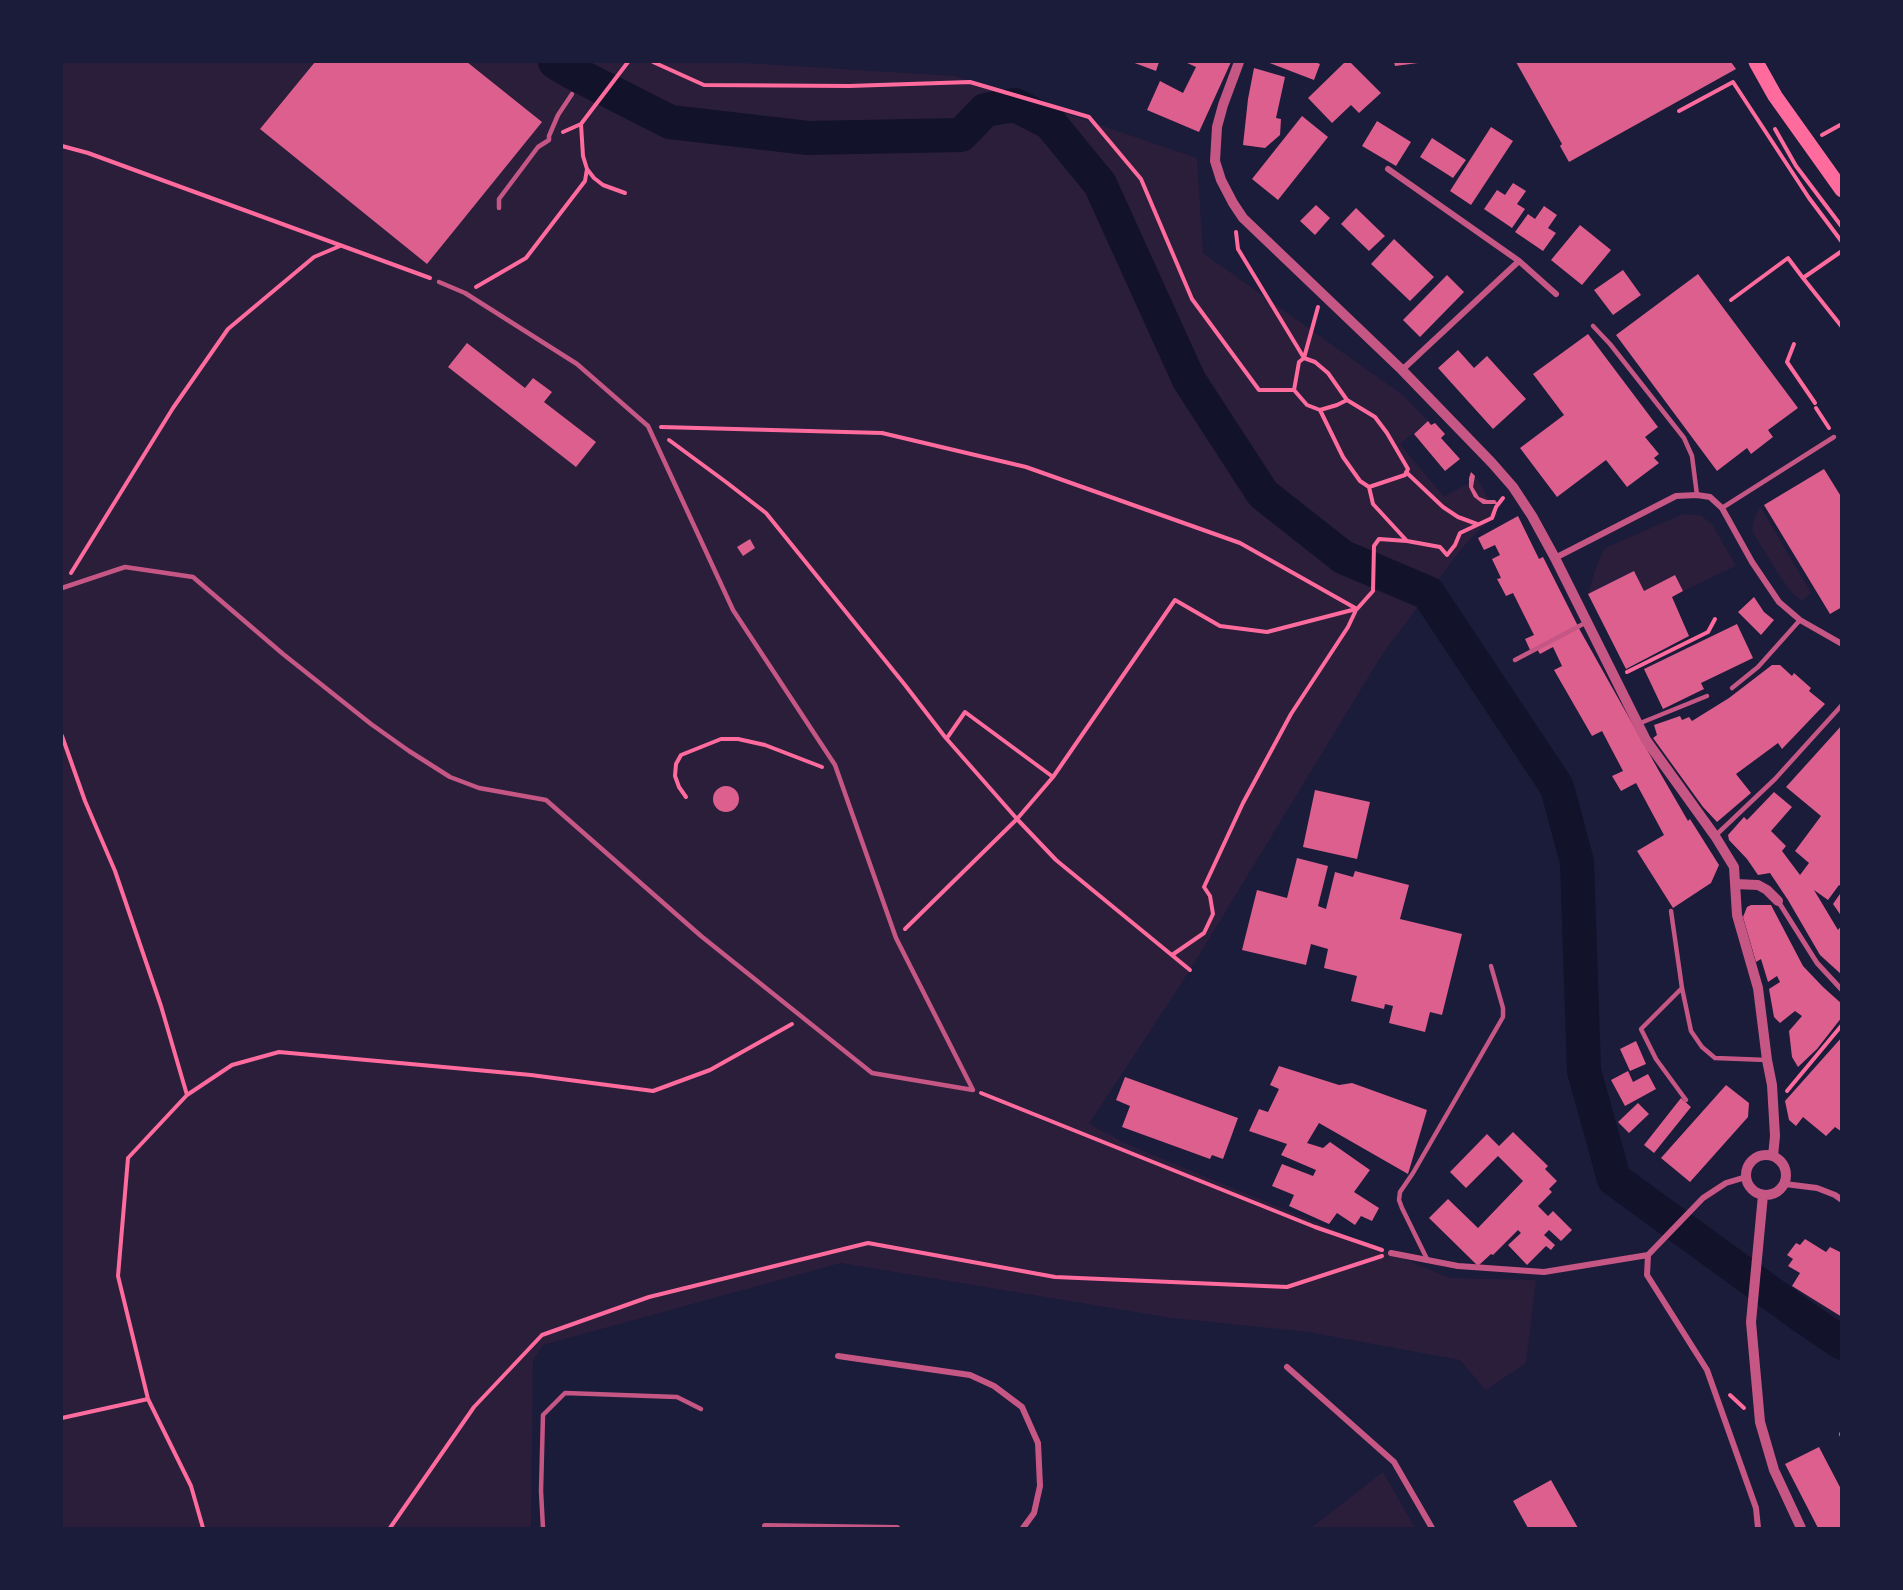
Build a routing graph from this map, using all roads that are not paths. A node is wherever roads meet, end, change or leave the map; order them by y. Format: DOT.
graph roads {
  1 [pos="1239,62"];
  2 [pos="1756,62"];
  3 [pos="572,94"];
  4 [pos="1388,169"];
  5 [pos="1842,190"];
  6 [pos="499,208"];
  7 [pos="1519,261"];
  8 [pos="439,282"];
  9 [pos="1556,294"];
  10 [pos="1593,326"];
  11 [pos="1402,369"];
  12 [pos="1834,437"];
  13 [pos="1697,495"];
  14 [pos="1722,508"];
  15 [pos="1555,558"];
  16 [pos="62,587"];
  17 [pos="1800,620"];
  18 [pos="1587,622"];
  19 [pos="1842,644"];
  20 [pos="1515,660"];
  21 [pos="1732,688"];
  22 [pos="1707,696"];
  23 [pos="1842,705"];
  24 [pos="1638,724"];
  25 [pos="1715,836"];
  26 [pos="1735,884"];
  27 [pos="1778,901"];
  28 [pos="1671,911"];
  29 [pos="1491,966"];
  30 [pos="1683,988"];
  31 [pos="1842,990"];
  32 [pos="1767,1060"];
  33 [pos="1686,1100"];
  34 [pos="1773,1156"];
  35 [pos="1746,1178"];
  36 [pos="1785,1184"];
  37 [pos="1763,1195"];
  38 [pos="1842,1200"];
  39 [pos="1391,1253"];
  40 [pos="1648,1255"];
  41 [pos="1427,1259"];
  42 [pos="838,1356"];
  43 [pos="1287,1367"];
  44 [pos="700,1409"];
  45 [pos="765,1526"];
  46 [pos="543,1528"];
  47 [pos="897,1528"];
  48 [pos="1023,1528"];
  49 [pos="1431,1528"];
  50 [pos="1758,1528"];
  51 [pos="1801,1528"];
  1 -- 11 [label="street"];
  2 -- 5 [label="main road"];
  3 -- 6 [label="lane"];
  4 -- 7 [label="street"];
  7 -- 9 [label="street"];
  7 -- 11 [label="street"];
  8 -- 16 [label="lane"];
  10 -- 13 [label="lane"];
  11 -- 15 [label="street"];
  12 -- 14 [label="lane"];
  13 -- 14 [label="street"];
  13 -- 15 [label="street"];
  14 -- 17 [label="street"];
  15 -- 18 [label="street"];
  17 -- 19 [label="street"];
  17 -- 21 [label="lane"];
  18 -- 20 [label="lane"];
  18 -- 24 [label="street"];
  22 -- 24 [label="lane"];
  23 -- 25 [label="lane"];
  24 -- 25 [label="street"];
  25 -- 26 [label="street"];
  26 -- 27 [label="street"];
  26 -- 32 [label="street"];
  27 -- 31 [label="street"];
  28 -- 30 [label="lane"];
  29 -- 41 [label="lane"];
  30 -- 32 [label="lane"];
  30 -- 33 [label="lane"];
  32 -- 34 [label="street"];
  34 -- 35 [label="street"];
  34 -- 36 [label="street"];
  35 -- 37 [label="street"];
  35 -- 40 [label="street"];
  36 -- 37 [label="street"];
  36 -- 38 [label="street"];
  37 -- 51 [label="street"];
  39 -- 41 [label="street"];
  40 -- 41 [label="street"];
  40 -- 50 [label="street"];
  42 -- 48 [label="street"];
  43 -- 49 [label="street"];
  44 -- 46 [label="lane"];
  45 -- 47 [label="street"];
}
